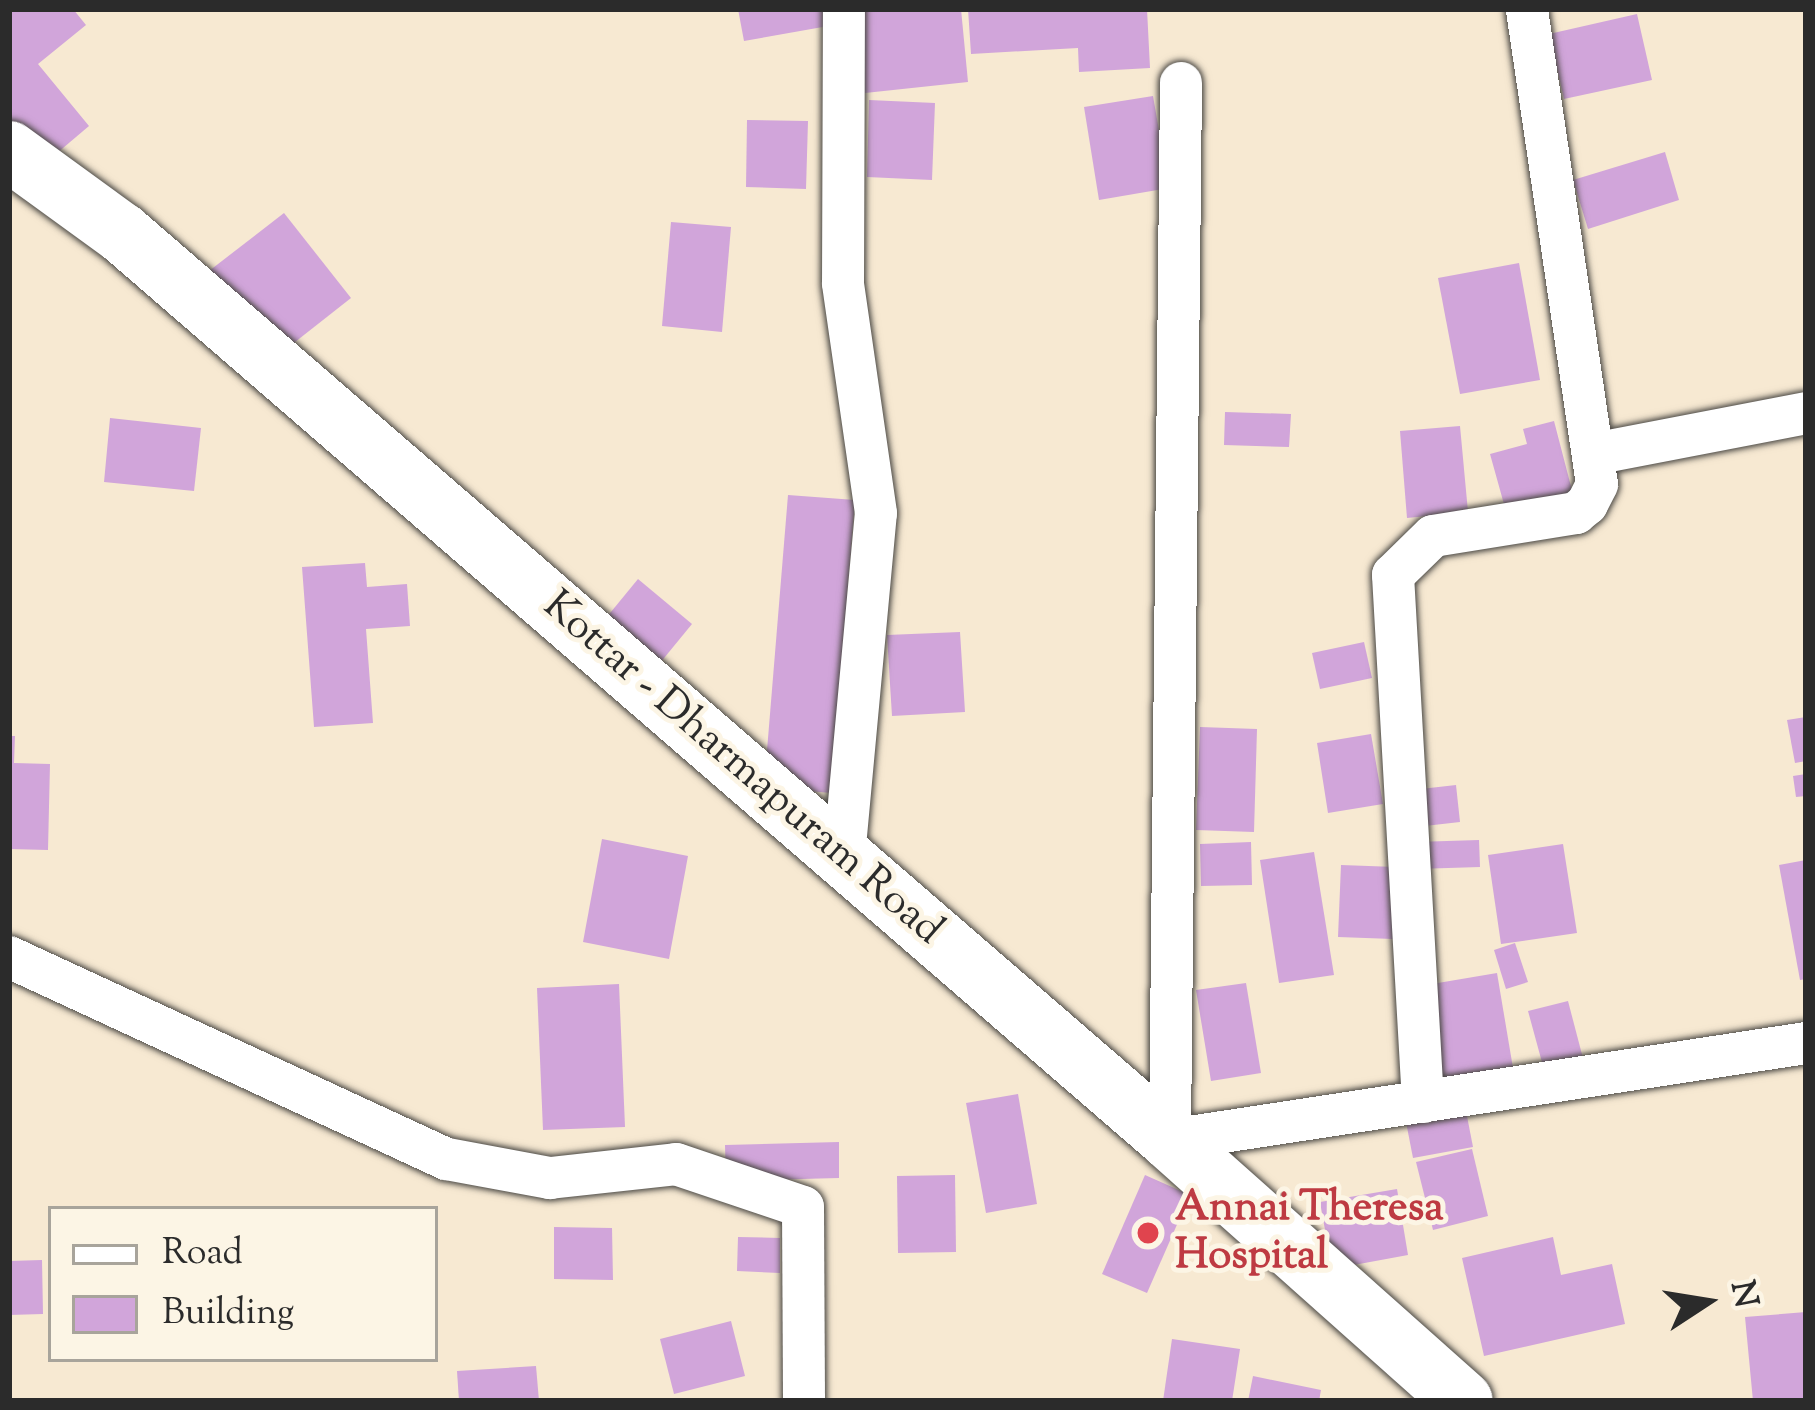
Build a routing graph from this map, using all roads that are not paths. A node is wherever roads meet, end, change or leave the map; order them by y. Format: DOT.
graph roads {
  1 [pos="844,9"];
  2 [pos="1527,9"];
  3 [pos="1181,83"];
  4 [pos="9,151"];
  5 [pos="1806,413"];
  6 [pos="1594,454"];
  7 [pos="844,857"];
  8 [pos="9,957"];
  9 [pos="1806,1043"];
  10 [pos="1423,1102"];
  11 [pos="1170,1140"];
  12 [pos="804,1401"];
  13 [pos="1463,1401"];
  1 -- 7 [label="street"];
  2 -- 6 [label="street"];
  3 -- 11 [label="street"];
  4 -- 7 [label="main road, Kottar - Dharmapuram Road"];
  5 -- 6 [label="street"];
  6 -- 10 [label="street"];
  7 -- 11 [label="main road, Kottar - Dharmapuram Road"];
  8 -- 12 [label="street"];
  9 -- 10 [label="street"];
  10 -- 11 [label="street"];
  11 -- 13 [label="main road, Kottar - Dharmapuram Road"];
}
